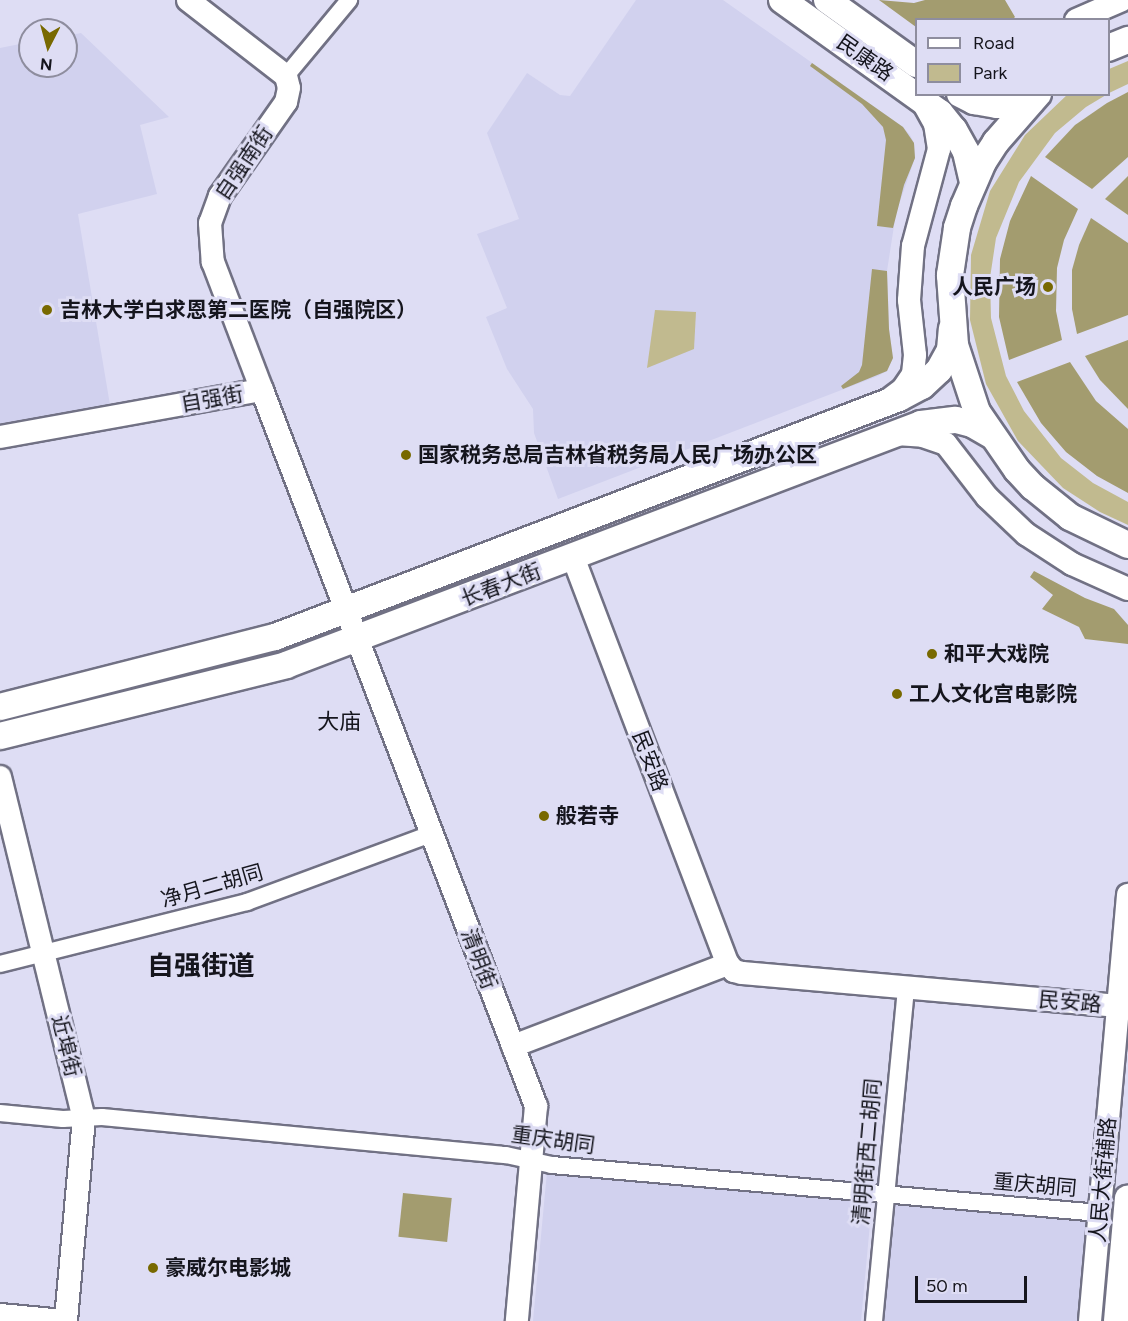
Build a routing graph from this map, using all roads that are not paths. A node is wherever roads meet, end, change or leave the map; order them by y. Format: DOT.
graph roads {
  1 [pos="188,0"];
  2 [pos="349,0"];
  3 [pos="782,0"];
  4 [pos="827,0"];
  5 [pos="1122,0"];
  6 [pos="1081,18"];
  7 [pos="1128,40"];
  8 [pos="1110,47"];
  9 [pos="915,63"];
  10 [pos="286,76"];
  11 [pos="915,93"];
  12 [pos="964,96"];
  13 [pos="920,97"];
  14 [pos="1034,98"];
  15 [pos="973,183"];
  16 [pos="952,329"];
  17 [pos="262,390"];
  18 [pos="883,404"];
  19 [pos="892,434"];
  20 [pos="991,435"];
  21 [pos="0,437"];
  22 [pos="1123,546"];
  23 [pos="573,557"];
  24 [pos="1128,589"];
  25 [pos="346,611"];
  26 [pos="357,640"];
  27 [pos="0,706"];
  28 [pos="0,736"];
  29 [pos="0,777"];
  30 [pos="431,834"];
  31 [pos="1128,895"];
  32 [pos="44,953"];
  33 [pos="0,964"];
  34 [pos="728,964"];
  35 [pos="906,988"];
  36 [pos="1123,1006"];
  37 [pos="513,1046"];
  38 [pos="0,1113"];
  39 [pos="84,1118"];
  40 [pos="531,1161"];
  41 [pos="886,1195"];
  42 [pos="1128,1198"];
  43 [pos="1100,1214"];
  44 [pos="0,1315"];
  45 [pos="65,1321"];
  46 [pos="517,1321"];
  47 [pos="874,1321"];
  48 [pos="1090,1321"];
  49 [pos="1117,1321"];
  1 -- 10 [label="street"];
  2 -- 10 [label="street"];
  3 -- 11 [label="main road, 民康路"];
  4 -- 9 [label="main road, 民康路"];
  5 -- 6 [label="street"];
  7 -- 8 [label="main road"];
  10 -- 17 [label="street, 自强南街"];
  12 -- 14 [label="main road"];
  13 -- 15 [label="main road, 民康路"];
  13 -- 18 [label="street"];
  14 -- 15 [label="main road"];
  15 -- 16 [label="main road"];
  16 -- 18 [label="main road, 长春大街"];
  16 -- 20 [label="main road"];
  17 -- 21 [label="street, 自强街"];
  17 -- 25 [label="street, 自强街"];
  18 -- 25 [label="main road, 长春大街"];
  19 -- 20 [label="main road, 长春大街"];
  19 -- 23 [label="main road, 长春大街"];
  19 -- 24 [label="street"];
  20 -- 22 [label="main road"];
  23 -- 26 [label="main road, 长春大街"];
  23 -- 34 [label="street, 民安路"];
  25 -- 26 [label="street, 清明街"];
  25 -- 27 [label="main road, 长春大街"];
  26 -- 28 [label="main road, 长春大街"];
  26 -- 30 [label="street, 清明街"];
  29 -- 32 [label="street, 近埠街"];
  30 -- 32 [label="street, 净月二胡同"];
  30 -- 37 [label="street, 清明街"];
  31 -- 36 [label="street, 人民大街辅路"];
  32 -- 33 [label="street, 净月二胡同"];
  32 -- 39 [label="street, 近埠街"];
  34 -- 35 [label="street, 民安路"];
  34 -- 37 [label="street"];
  35 -- 36 [label="street, 民安路"];
  35 -- 41 [label="street, 清明街西二胡同"];
  36 -- 43 [label="street, 人民大街辅路"];
  37 -- 40 [label="street, 清明街"];
  38 -- 39 [label="street, 重庆胡同"];
  39 -- 40 [label="street, 重庆胡同"];
  39 -- 45 [label="street, 近埠街"];
  40 -- 41 [label="street, 重庆胡同"];
  40 -- 46 [label="street, 清明街"];
  41 -- 43 [label="street, 重庆胡同"];
  41 -- 47 [label="street, 清明街西二胡同"];
  42 -- 49 [label="main road"];
  43 -- 48 [label="street, 人民大街辅路"];
  44 -- 45 [label="street"];
}
